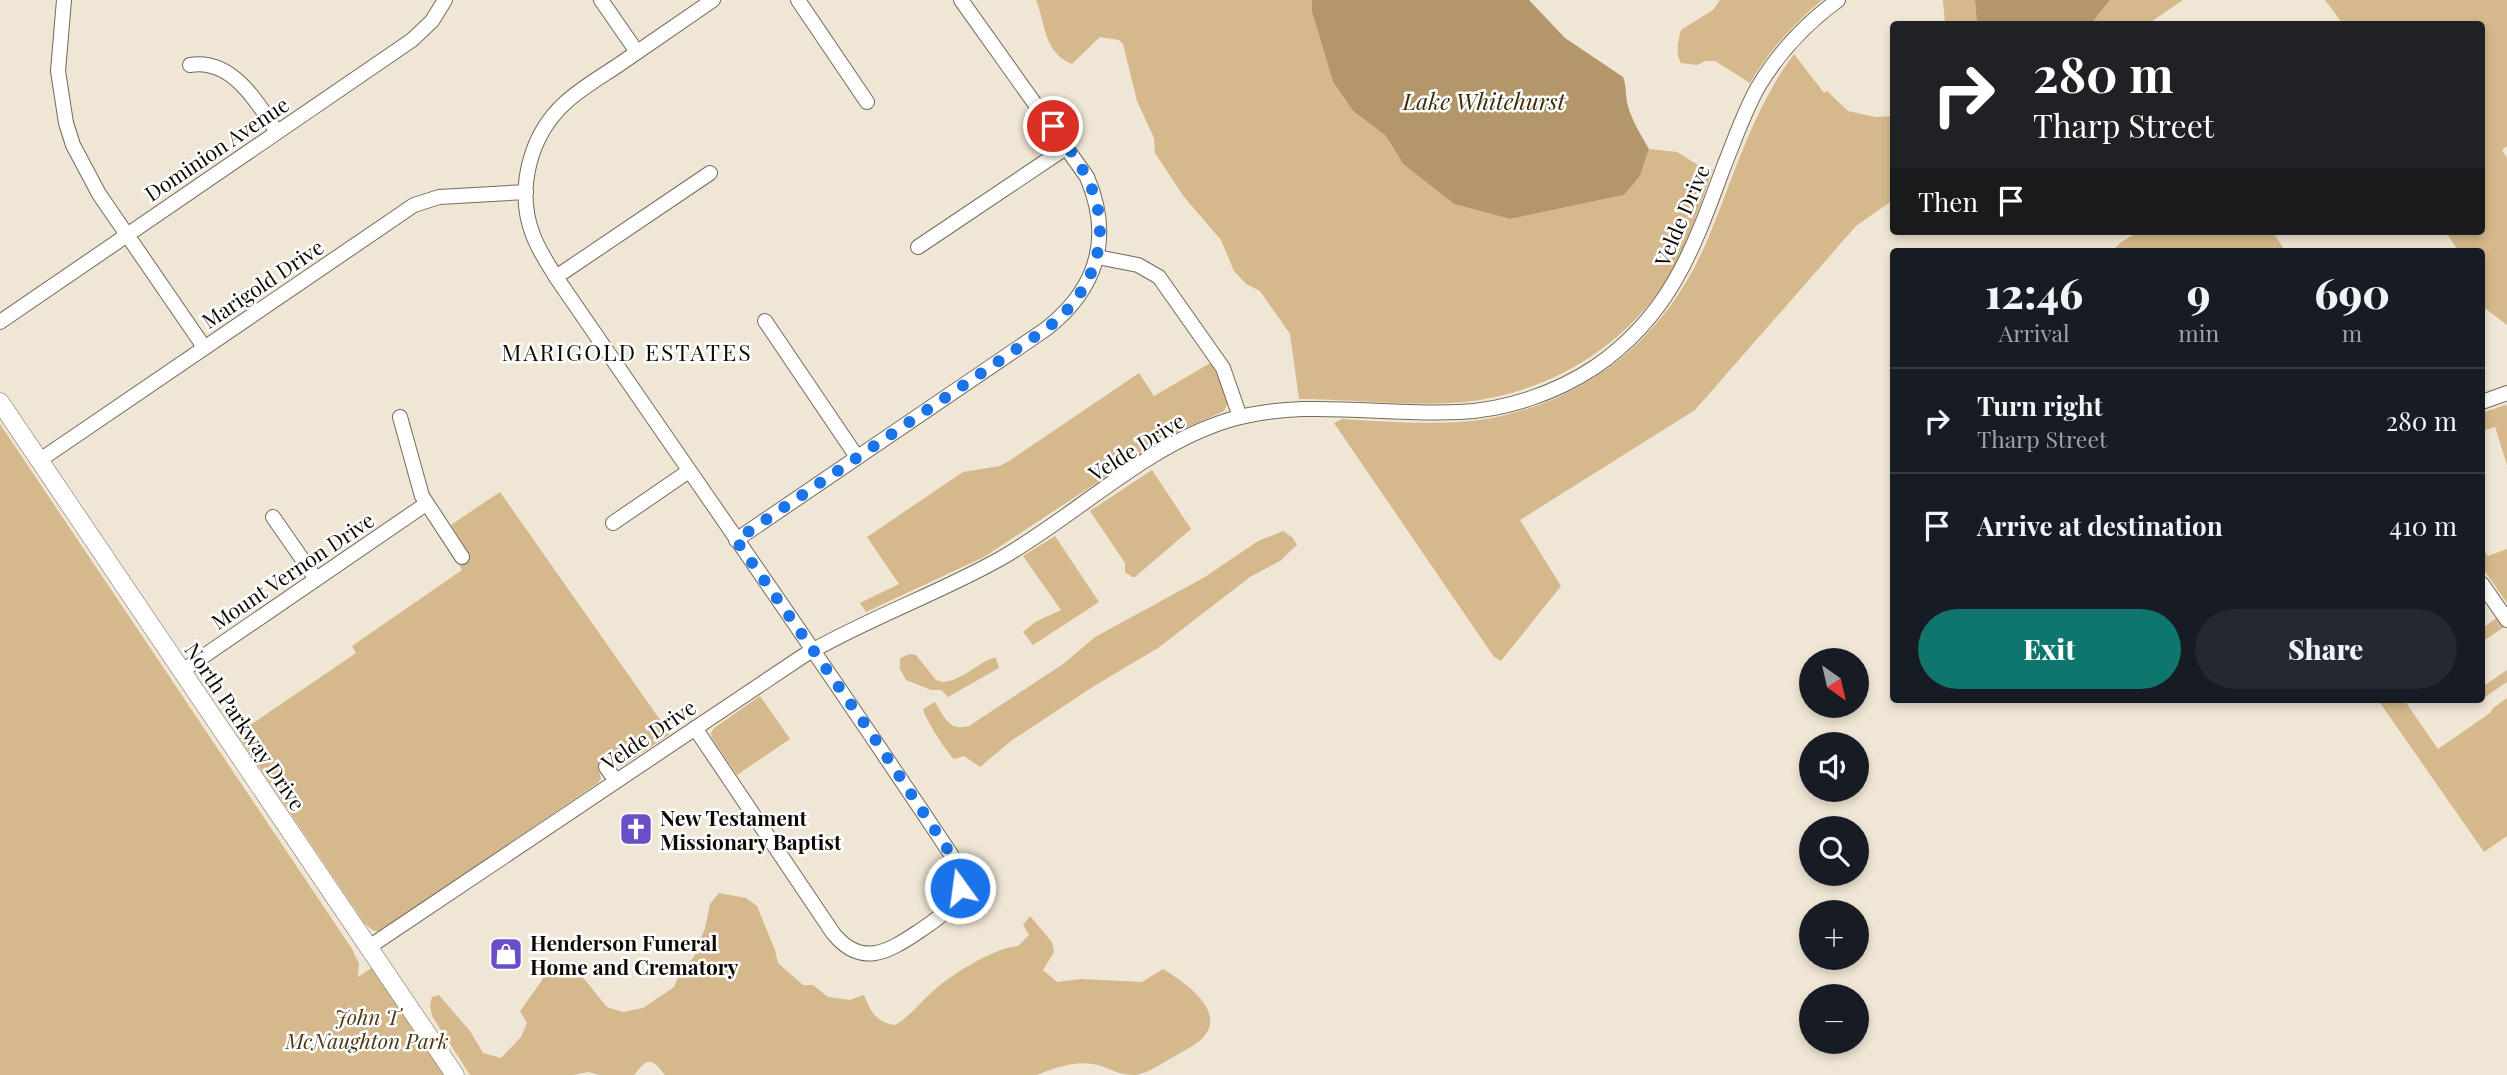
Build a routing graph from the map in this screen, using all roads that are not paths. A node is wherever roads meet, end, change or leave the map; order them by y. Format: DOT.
graph roads {
  1 [pos="64,0"];
  2 [pos="445,0"];
  3 [pos="601,0"];
  4 [pos="713,0"];
  5 [pos="797,0"];
  6 [pos="961,0"];
  7 [pos="1838,0"];
  8 [pos="637,52"];
  9 [pos="190,65"];
  10 [pos="867,102"];
  11 [pos="277,132"];
  12 [pos="1067,146"];
  13 [pos="710,173"];
  14 [pos="526,191"];
  15 [pos="128,234"];
  16 [pos="918,247"];
  17 [pos="1097,257"];
  18 [pos="556,277"];
  19 [pos="765,321"];
  20 [pos="0,322"];
  21 [pos="204,347"];
  22 [pos="2507,393"];
  23 [pos="2485,401"];
  24 [pos="0,402"];
  25 [pos="400,417"];
  26 [pos="1240,417"];
  27 [pos="857,457"];
  28 [pos="40,460"];
  29 [pos="689,471"];
  30 [pos="426,504"];
  31 [pos="273,517"];
  32 [pos="612,523"];
  33 [pos="736,540"];
  34 [pos="461,557"];
  35 [pos="316,579"];
  36 [pos="2485,588"];
  37 [pos="2507,620"];
  38 [pos="811,651"];
  39 [pos="182,671"];
  40 [pos="695,728"];
  41 [pos="606,767"];
  42 [pos="616,781"];
  43 [pos="369,947"];
  44 [pos="456,1075"];
  1 -- 15 [label="street"];
  2 -- 11 [label="street, Dominion Avenue"];
  3 -- 8 [label="street"];
  4 -- 8 [label="street"];
  5 -- 10 [label="street"];
  6 -- 12 [label="street"];
  7 -- 26 [label="street, Velde Drive"];
  8 -- 14 [label="street"];
  9 -- 11 [label="street"];
  11 -- 15 [label="street, Dominion Avenue"];
  12 -- 16 [label="street"];
  12 -- 17 [label="street"];
  13 -- 18 [label="street"];
  14 -- 18 [label="street"];
  14 -- 21 [label="street, Marigold Drive"];
  15 -- 20 [label="street, Dominion Avenue"];
  15 -- 21 [label="street"];
  17 -- 26 [label="street"];
  17 -- 27 [label="street"];
  18 -- 29 [label="street"];
  19 -- 27 [label="street"];
  21 -- 28 [label="street, Marigold Drive"];
  22 -- 23 [label="street"];
  24 -- 28 [label="main road, North Parkway Drive"];
  25 -- 30 [label="street"];
  26 -- 38 [label="street, Velde Drive"];
  27 -- 33 [label="street"];
  28 -- 39 [label="main road, North Parkway Drive"];
  29 -- 32 [label="street"];
  29 -- 33 [label="street"];
  30 -- 34 [label="street"];
  30 -- 35 [label="street, Mount Vernon Drive"];
  31 -- 35 [label="street"];
  33 -- 38 [label="street"];
  35 -- 39 [label="street, Mount Vernon Drive"];
  36 -- 37 [label="street"];
  38 -- 40 [label="street, Velde Drive"];
  38 -- 40 [label="street"];
  39 -- 43 [label="main road, North Parkway Drive"];
  40 -- 42 [label="street, Velde Drive"];
  41 -- 42 [label="street"];
  42 -- 43 [label="street, Velde Drive"];
  43 -- 44 [label="main road, North Parkway Drive"];
}
